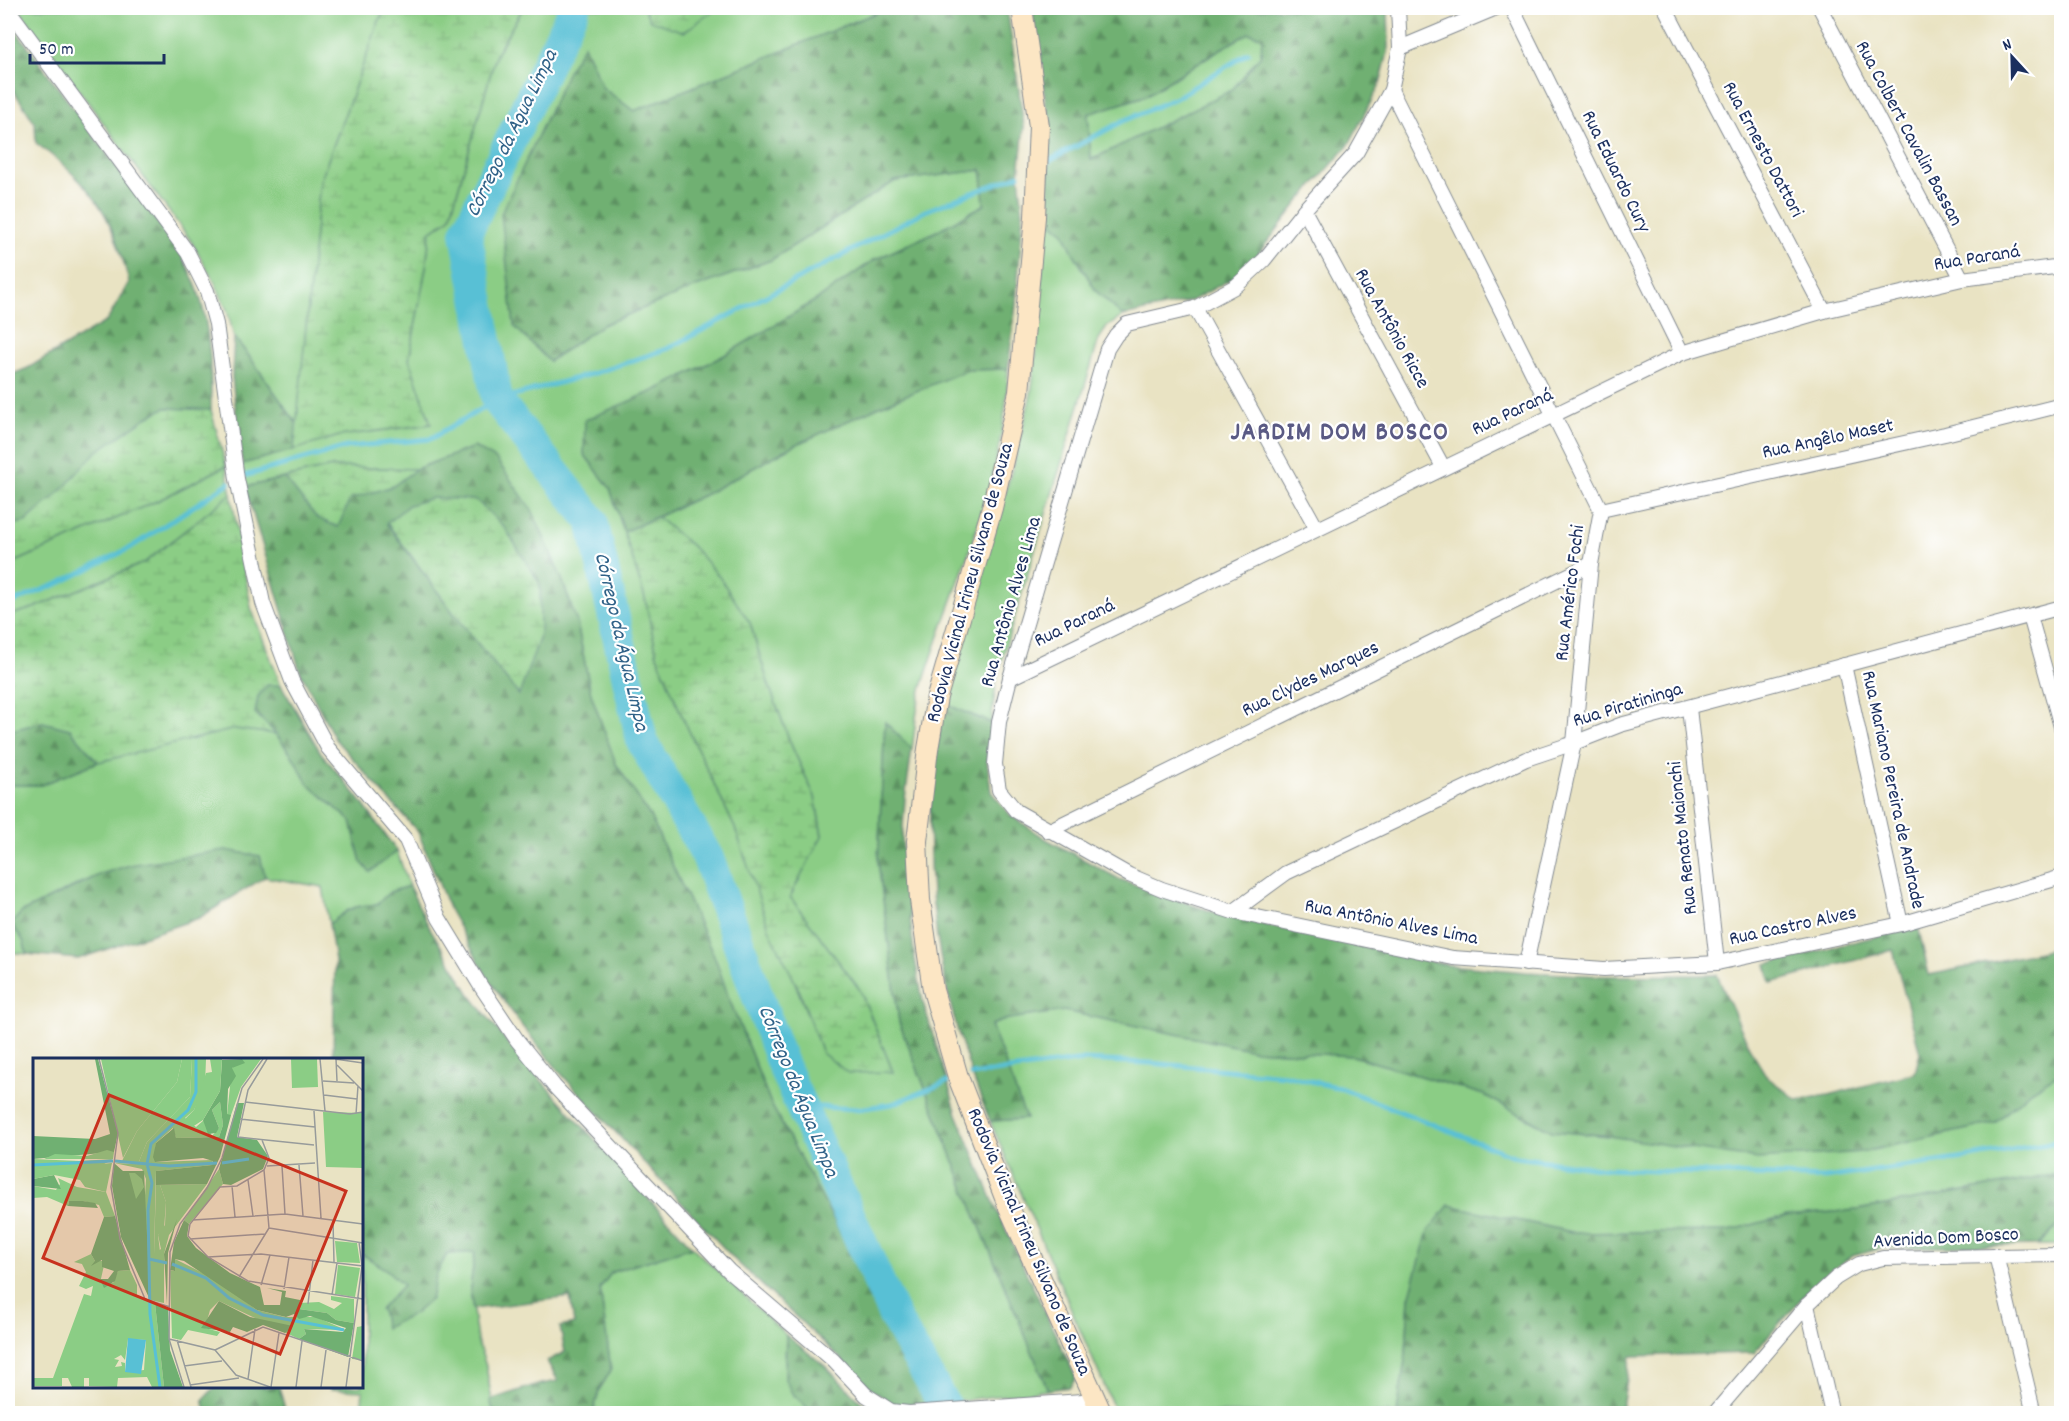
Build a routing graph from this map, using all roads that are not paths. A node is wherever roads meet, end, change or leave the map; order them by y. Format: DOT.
graph roads {
  1 [pos="1022,8"];
  2 [pos="1398,8"];
  3 [pos="1496,8"];
  4 [pos="1512,8"];
  5 [pos="1665,8"];
  6 [pos="1820,8"];
  7 [pos="8,9"];
  8 [pos="1400,48"];
  9 [pos="1391,90"];
  10 [pos="1304,210"];
  11 [pos="2061,266"];
  12 [pos="1962,279"];
  13 [pos="1195,308"];
  14 [pos="1824,311"];
  15 [pos="1682,353"];
  16 [pos="2061,405"];
  17 [pos="1555,416"];
  18 [pos="1443,467"];
  19 [pos="1601,510"];
  20 [pos="1317,529"];
  21 [pos="1591,564"];
  22 [pos="2061,607"];
  23 [pos="2030,616"];
  24 [pos="1844,665"];
  25 [pos="1010,678"];
  26 [pos="1689,708"];
  27 [pos="2061,730"];
  28 [pos="1574,743"];
  29 [pos="1048,831"];
  30 [pos="2061,877"];
  31 [pos="1233,912"];
  32 [pos="1901,924"];
  33 [pos="1717,963"];
  34 [pos="1526,964"];
  35 [pos="1996,1255"];
  36 [pos="2061,1255"];
  37 [pos="1806,1305"];
  38 [pos="1100,1407"];
  39 [pos="1714,1413"];
  40 [pos="1832,1413"];
  41 [pos="2034,1413"];
  1 -- 38 [label="main road, Rodovia Vicinal Irineu Silvano de Souza"];
  2 -- 8 [label="street, Rua Antônio Alves Lima"];
  3 -- 8 [label="street"];
  4 -- 15 [label="street, Rua Eduardo Cury"];
  5 -- 14 [label="street, Rua Ernesto Dattori"];
  6 -- 12 [label="street, Rua Colbert Cavalin Bassan"];
  7 -- 38 [label="street"];
  8 -- 9 [label="street, Rua Antônio Alves Lima"];
  9 -- 10 [label="street, Rua Antônio Alves Lima"];
  9 -- 17 [label="street, Rua Américo Fochi"];
  10 -- 13 [label="street, Rua Antônio Alves Lima"];
  10 -- 18 [label="street, Rua Antônio Ricce"];
  11 -- 12 [label="street, Rua Paraná"];
  12 -- 14 [label="street, Rua Paraná"];
  13 -- 20 [label="street"];
  13 -- 25 [label="street, Rua Antônio Alves Lima"];
  14 -- 15 [label="street, Rua Paraná"];
  15 -- 17 [label="street, Rua Paraná"];
  16 -- 19 [label="street, Rua Angêlo Maset"];
  17 -- 18 [label="street, Rua Paraná"];
  17 -- 19 [label="street, Rua Américo Fochi"];
  18 -- 20 [label="street, Rua Paraná"];
  19 -- 21 [label="street, Rua Américo Fochi"];
  20 -- 25 [label="street, Rua Paraná"];
  21 -- 28 [label="street, Rua Américo Fochi"];
  21 -- 29 [label="street, Rua Clydes Marques"];
  22 -- 23 [label="street, Rua Piratininga"];
  23 -- 24 [label="street, Rua Piratininga"];
  23 -- 27 [label="street"];
  24 -- 26 [label="street, Rua Piratininga"];
  24 -- 32 [label="street, Rua Mariano Pereira de Andrade"];
  25 -- 29 [label="street, Rua Antônio Alves Lima"];
  26 -- 28 [label="street, Rua Piratininga"];
  26 -- 33 [label="street, Rua Renato Maionchi"];
  28 -- 31 [label="street, Rua Piratininga"];
  28 -- 34 [label="street, Rua Américo Fochi"];
  29 -- 31 [label="street, Rua Antônio Alves Lima"];
  30 -- 32 [label="street, Rua Castro Alves"];
  31 -- 34 [label="street, Rua Antônio Alves Lima"];
  32 -- 33 [label="street, Rua Castro Alves"];
  33 -- 34 [label="street, Rua Castro Alves"];
  35 -- 36 [label="street, Avenida Dom Bosco"];
  35 -- 37 [label="street, Avenida Dom Bosco"];
  35 -- 41 [label="street"];
  37 -- 39 [label="street, Avenida Dom Bosco"];
  37 -- 40 [label="street"];
}
